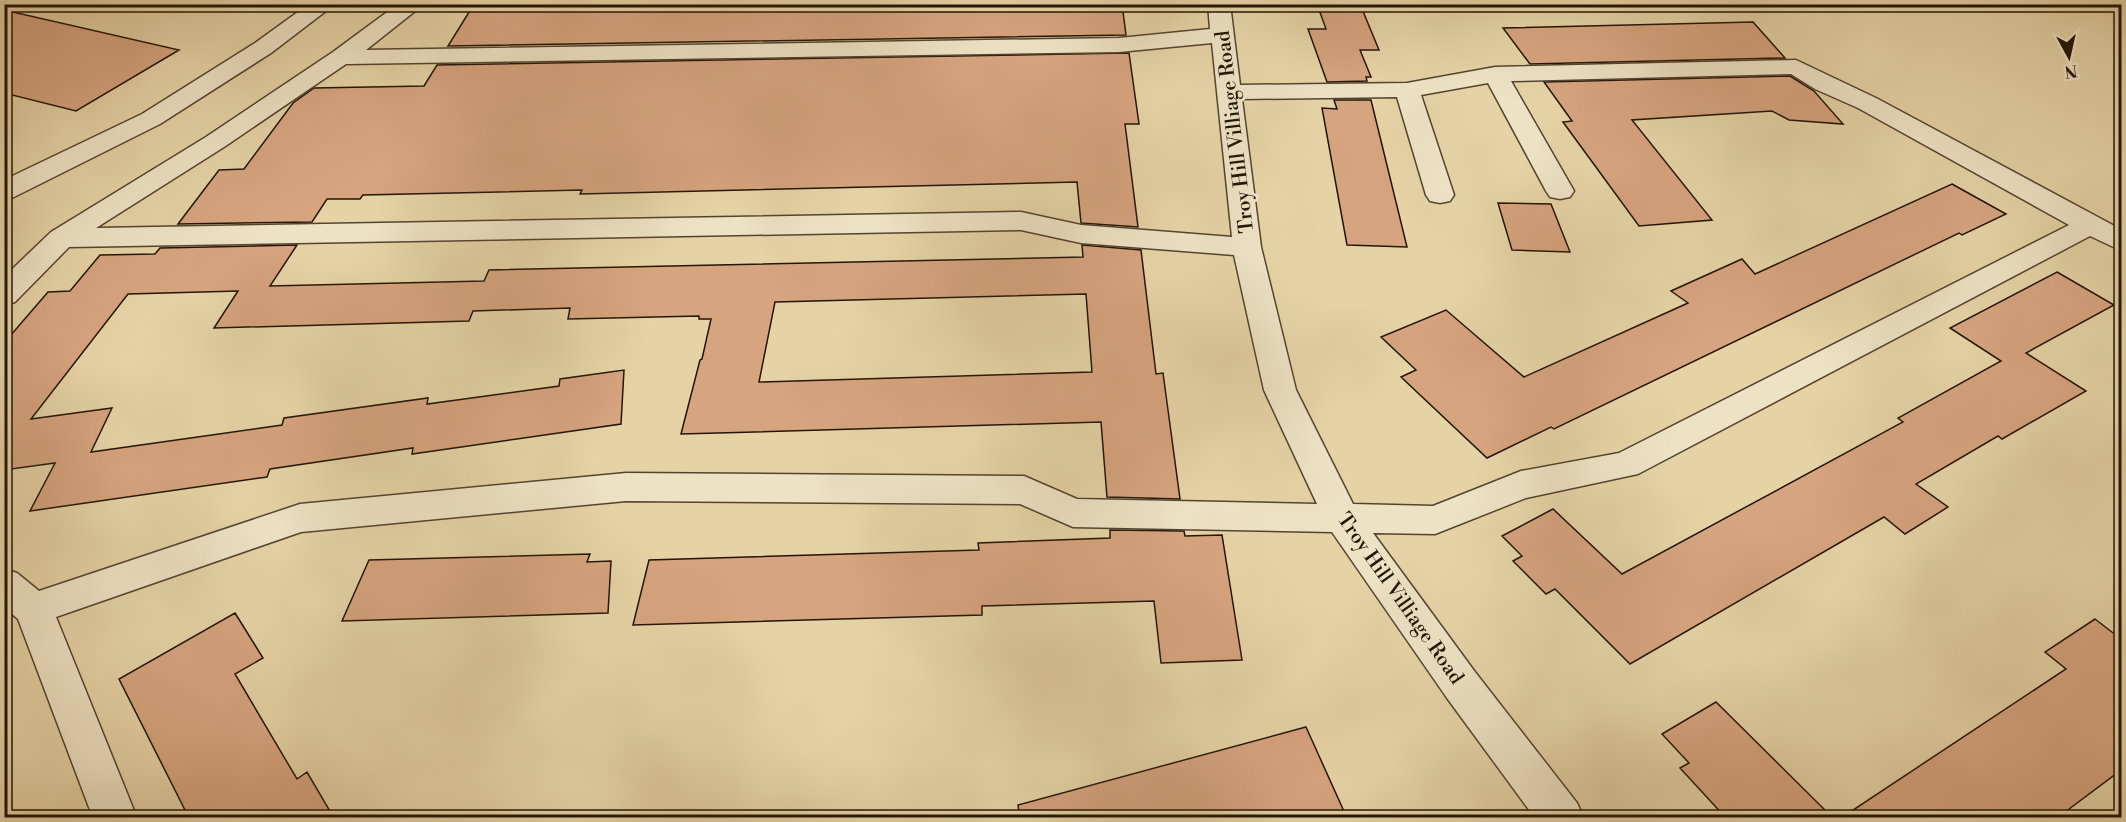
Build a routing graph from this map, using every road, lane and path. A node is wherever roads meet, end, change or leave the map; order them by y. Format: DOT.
graph roads {
  1 [pos="324,4"];
  2 [pos="413,4"];
  3 [pos="1221,20"];
  4 [pos="341,57"];
  5 [pos="1495,74"];
  6 [pos="1407,90"];
  7 [pos="1230,92"];
  8 [pos="4,191"];
  9 [pos="1560,191"];
  10 [pos="1440,195"];
  11 [pos="2090,225"];
  12 [pos="61,238"];
  13 [pos="2121,242"];
  14 [pos="1247,247"];
  15 [pos="4,295"];
  16 [pos="1342,518"];
  17 [pos="19,597"];
  18 [pos="116,818"];
  19 [pos="1562,818"];
  1 -- 8 [label="street"];
  2 -- 4 [label="street"];
  3 -- 4 [label="street"];
  3 -- 7 [label="street, Troy Hill Villiage Road"];
  4 -- 12 [label="street"];
  5 -- 6 [label="street"];
  5 -- 9 [label="street"];
  5 -- 11 [label="street"];
  6 -- 7 [label="street"];
  6 -- 10 [label="street"];
  7 -- 14 [label="street, Troy Hill Villiage Road"];
  11 -- 13 [label="street"];
  11 -- 16 [label="street"];
  12 -- 14 [label="street"];
  12 -- 15 [label="street"];
  14 -- 16 [label="street, Troy Hill Villiage Road"];
  16 -- 17 [label="street"];
  16 -- 19 [label="street, Troy Hill Villiage Road"];
  17 -- 18 [label="street"];
}
